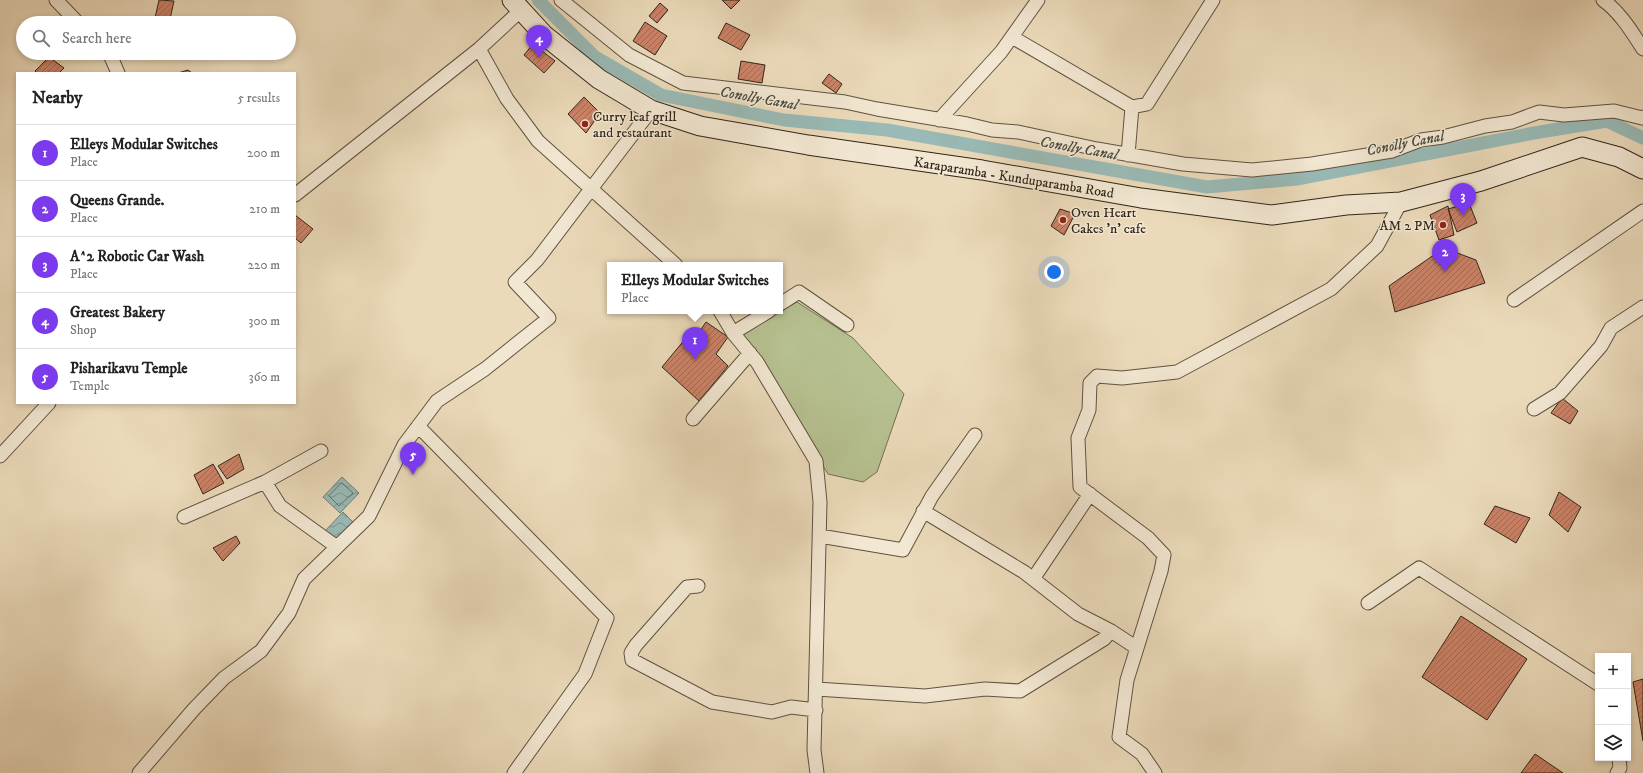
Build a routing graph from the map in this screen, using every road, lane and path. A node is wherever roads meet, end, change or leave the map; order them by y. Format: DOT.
graph roads {
  1 [pos="56,0"];
  2 [pos="561,0"];
  3 [pos="1038,0"];
  4 [pos="1213,0"];
  5 [pos="1608,1"];
  6 [pos="516,6"];
  7 [pos="71,16"];
  8 [pos="1012,37"];
  9 [pos="479,49"];
  10 [pos="1643,49"];
  11 [pos="112,60"];
  12 [pos="118,72"];
  13 [pos="1132,107"];
  14 [pos="651,110"];
  15 [pos="1643,118"];
  16 [pos="939,120"];
  17 [pos="1128,155"];
  18 [pos="1643,169"];
  19 [pos="591,187"];
  20 [pos="296,194"];
  21 [pos="1401,202"];
  22 [pos="1643,211"];
  23 [pos="673,262"];
  24 [pos="1514,300"];
  25 [pos="783,302"];
  26 [pos="1643,307"];
  27 [pos="722,314"];
  28 [pos="764,314"];
  29 [pos="847,324"];
  30 [pos="733,333"];
  31 [pos="750,353"];
  32 [pos="48,404"];
  33 [pos="1534,410"];
  34 [pos="693,419"];
  35 [pos="418,426"];
  36 [pos="975,435"];
  37 [pos="321,450"];
  38 [pos="0,456"];
  39 [pos="265,482"];
  40 [pos="1090,494"];
  41 [pos="923,511"];
  42 [pos="184,517"];
  43 [pos="820,536"];
  44 [pos="337,546"];
  45 [pos="1033,579"];
  46 [pos="698,586"];
  47 [pos="1368,603"];
  48 [pos="1111,631"];
  49 [pos="1137,648"];
  50 [pos="1595,682"];
  51 [pos="816,689"];
  52 [pos="816,710"];
  53 [pos="1619,761"];
  54 [pos="139,773"];
  55 [pos="514,773"];
  56 [pos="817,773"];
  57 [pos="1155,773"];
  58 [pos="1617,773"];
  1 -- 7 [label="street"];
  2 -- 16 [label="street"];
  3 -- 8 [label="street"];
  4 -- 13 [label="street"];
  5 -- 10 [label="street"];
  6 -- 9 [label="street"];
  6 -- 14 [label="main road, Karaparamba - Kunduparamba Road"];
  8 -- 13 [label="street"];
  8 -- 16 [label="street"];
  9 -- 19 [label="street"];
  9 -- 20 [label="street"];
  11 -- 12 [label="street"];
  13 -- 17 [label="street"];
  14 -- 19 [label="street"];
  14 -- 21 [label="main road, Karaparamba - Kunduparamba Road"];
  15 -- 17 [label="street"];
  16 -- 17 [label="street"];
  18 -- 21 [label="main road, Karaparamba - Kunduparamba Road"];
  19 -- 23 [label="street"];
  19 -- 35 [label="street"];
  21 -- 40 [label="street"];
  22 -- 24 [label="street"];
  25 -- 29 [label="street"];
  26 -- 33 [label="street"];
  27 -- 30 [label="street"];
  28 -- 30 [label="street"];
  30 -- 31 [label="street"];
  31 -- 34 [label="street"];
  31 -- 43 [label="street"];
  32 -- 38 [label="street"];
  35 -- 44 [label="street"];
  35 -- 55 [label="street"];
  36 -- 41 [label="street"];
  37 -- 39 [label="street"];
  39 -- 42 [label="street"];
  39 -- 44 [label="street"];
  40 -- 45 [label="street"];
  40 -- 49 [label="street"];
  41 -- 43 [label="street"];
  41 -- 45 [label="street"];
  43 -- 51 [label="street"];
  44 -- 54 [label="street"];
  45 -- 48 [label="street"];
  46 -- 52 [label="street"];
  47 -- 50 [label="street"];
  48 -- 49 [label="street"];
  48 -- 51 [label="street"];
  49 -- 57 [label="street"];
  51 -- 52 [label="street"];
  52 -- 56 [label="street"];
  53 -- 58 [label="street"];
}
